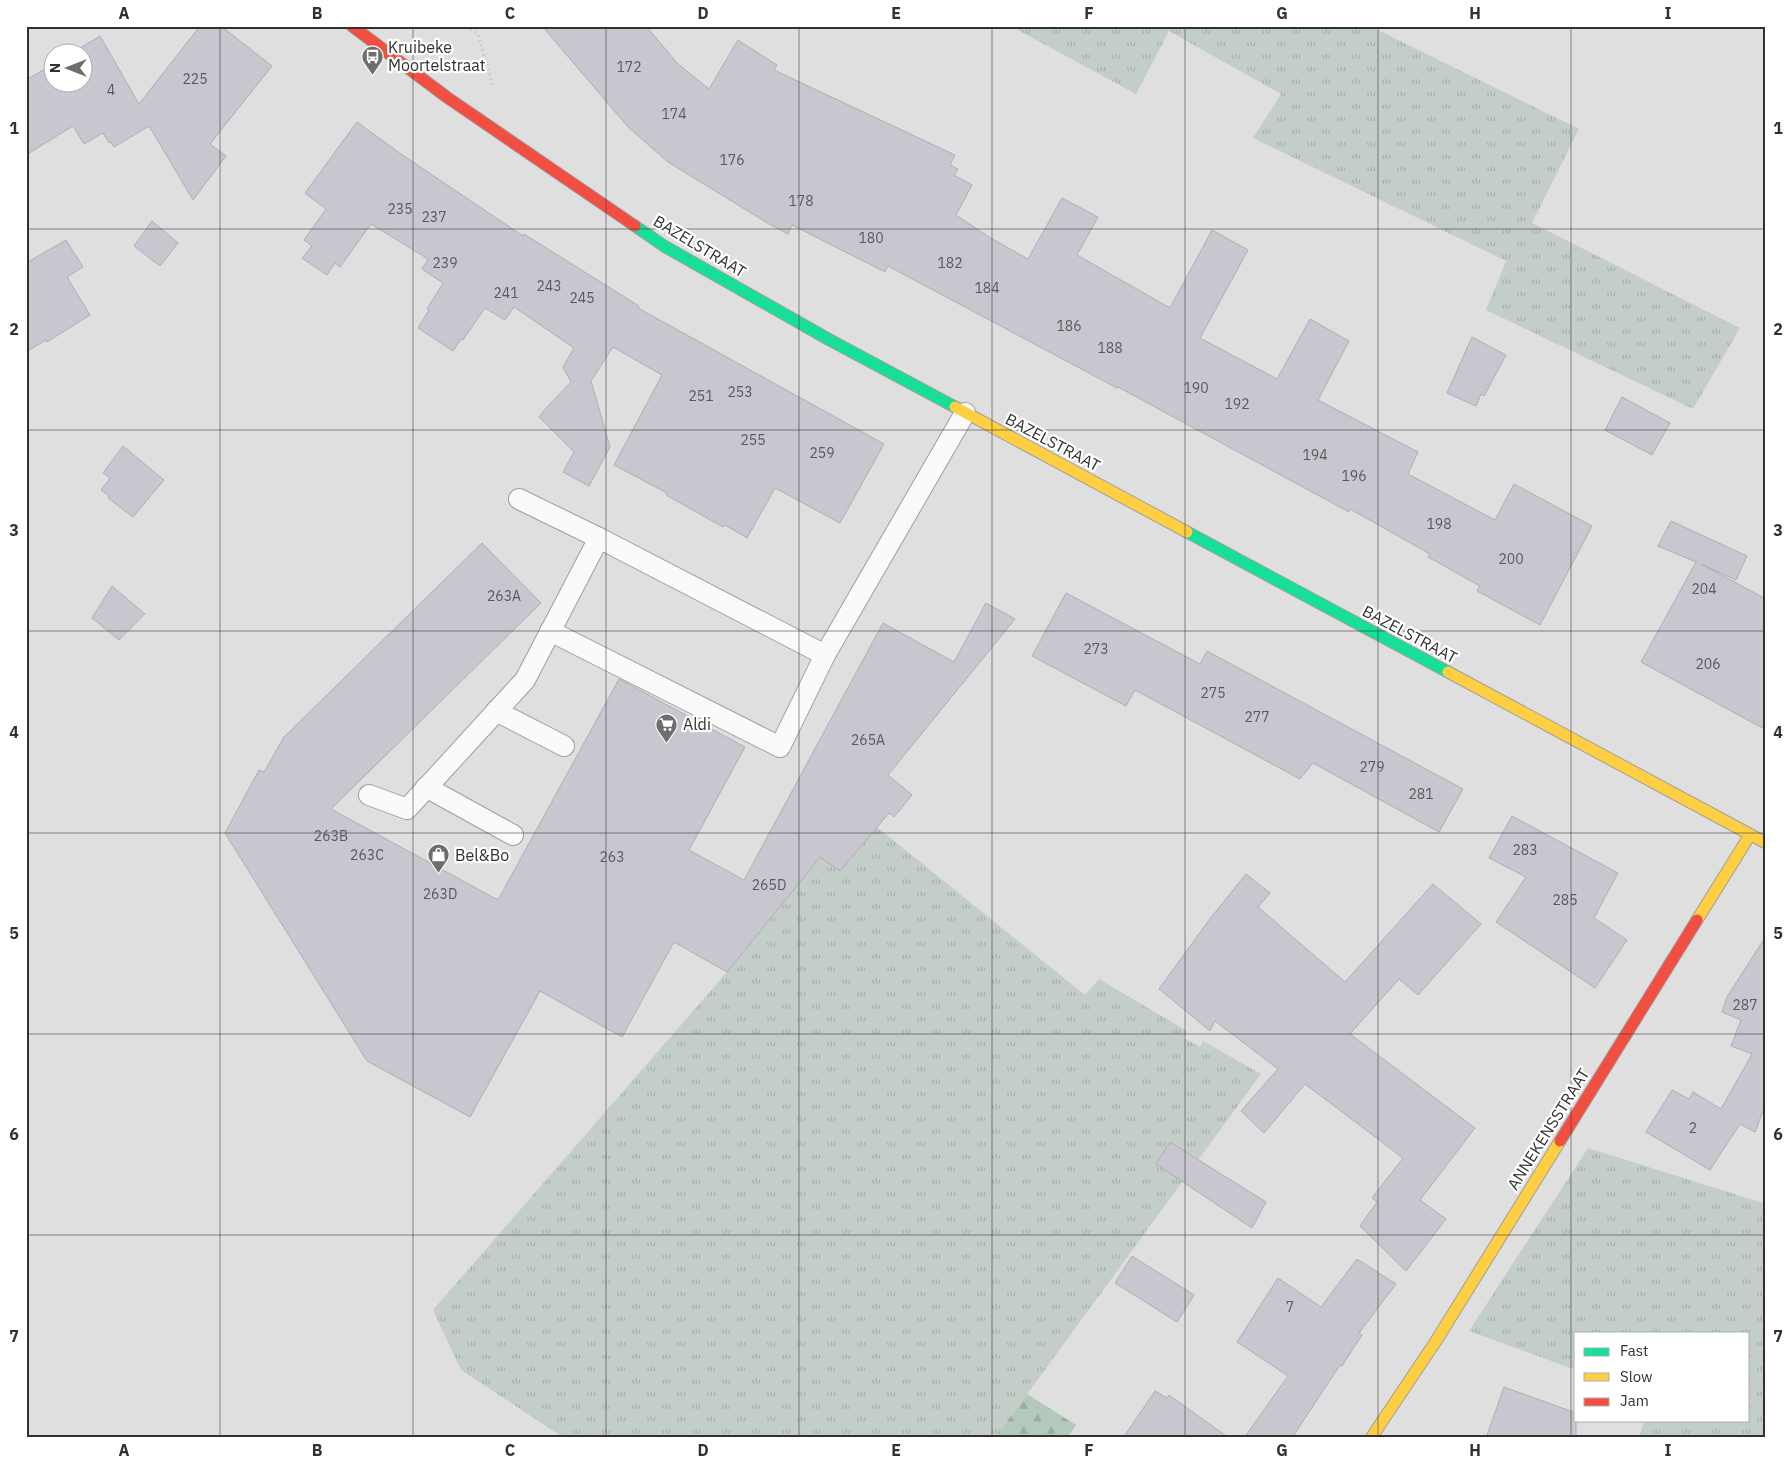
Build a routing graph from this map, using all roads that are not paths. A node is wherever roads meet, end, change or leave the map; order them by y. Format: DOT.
graph roads {
  1 [pos="352,26"];
  2 [pos="965,413"];
  3 [pos="519,499"];
  4 [pos="599,538"];
  5 [pos="550,631"];
  6 [pos="825,655"];
  7 [pos="496,710"];
  8 [pos="564,746"];
  9 [pos="426,787"];
  10 [pos="369,795"];
  11 [pos="513,835"];
  12 [pos="1750,835"];
  13 [pos="1766,842"];
  14 [pos="1371,1438"];
  1 -- 2 [label="main road, BAZELSTRAAT"];
  2 -- 6 [label="lane"];
  2 -- 12 [label="main road, BAZELSTRAAT"];
  3 -- 4 [label="lane"];
  4 -- 5 [label="lane"];
  4 -- 6 [label="lane"];
  5 -- 6 [label="lane"];
  5 -- 7 [label="lane"];
  7 -- 8 [label="lane"];
  7 -- 9 [label="lane"];
  9 -- 10 [label="lane"];
  9 -- 11 [label="lane"];
  12 -- 13 [label="main road, BAZELSTRAAT"];
  12 -- 14 [label="main road, ANNEKENSSTRAAT"];
}
